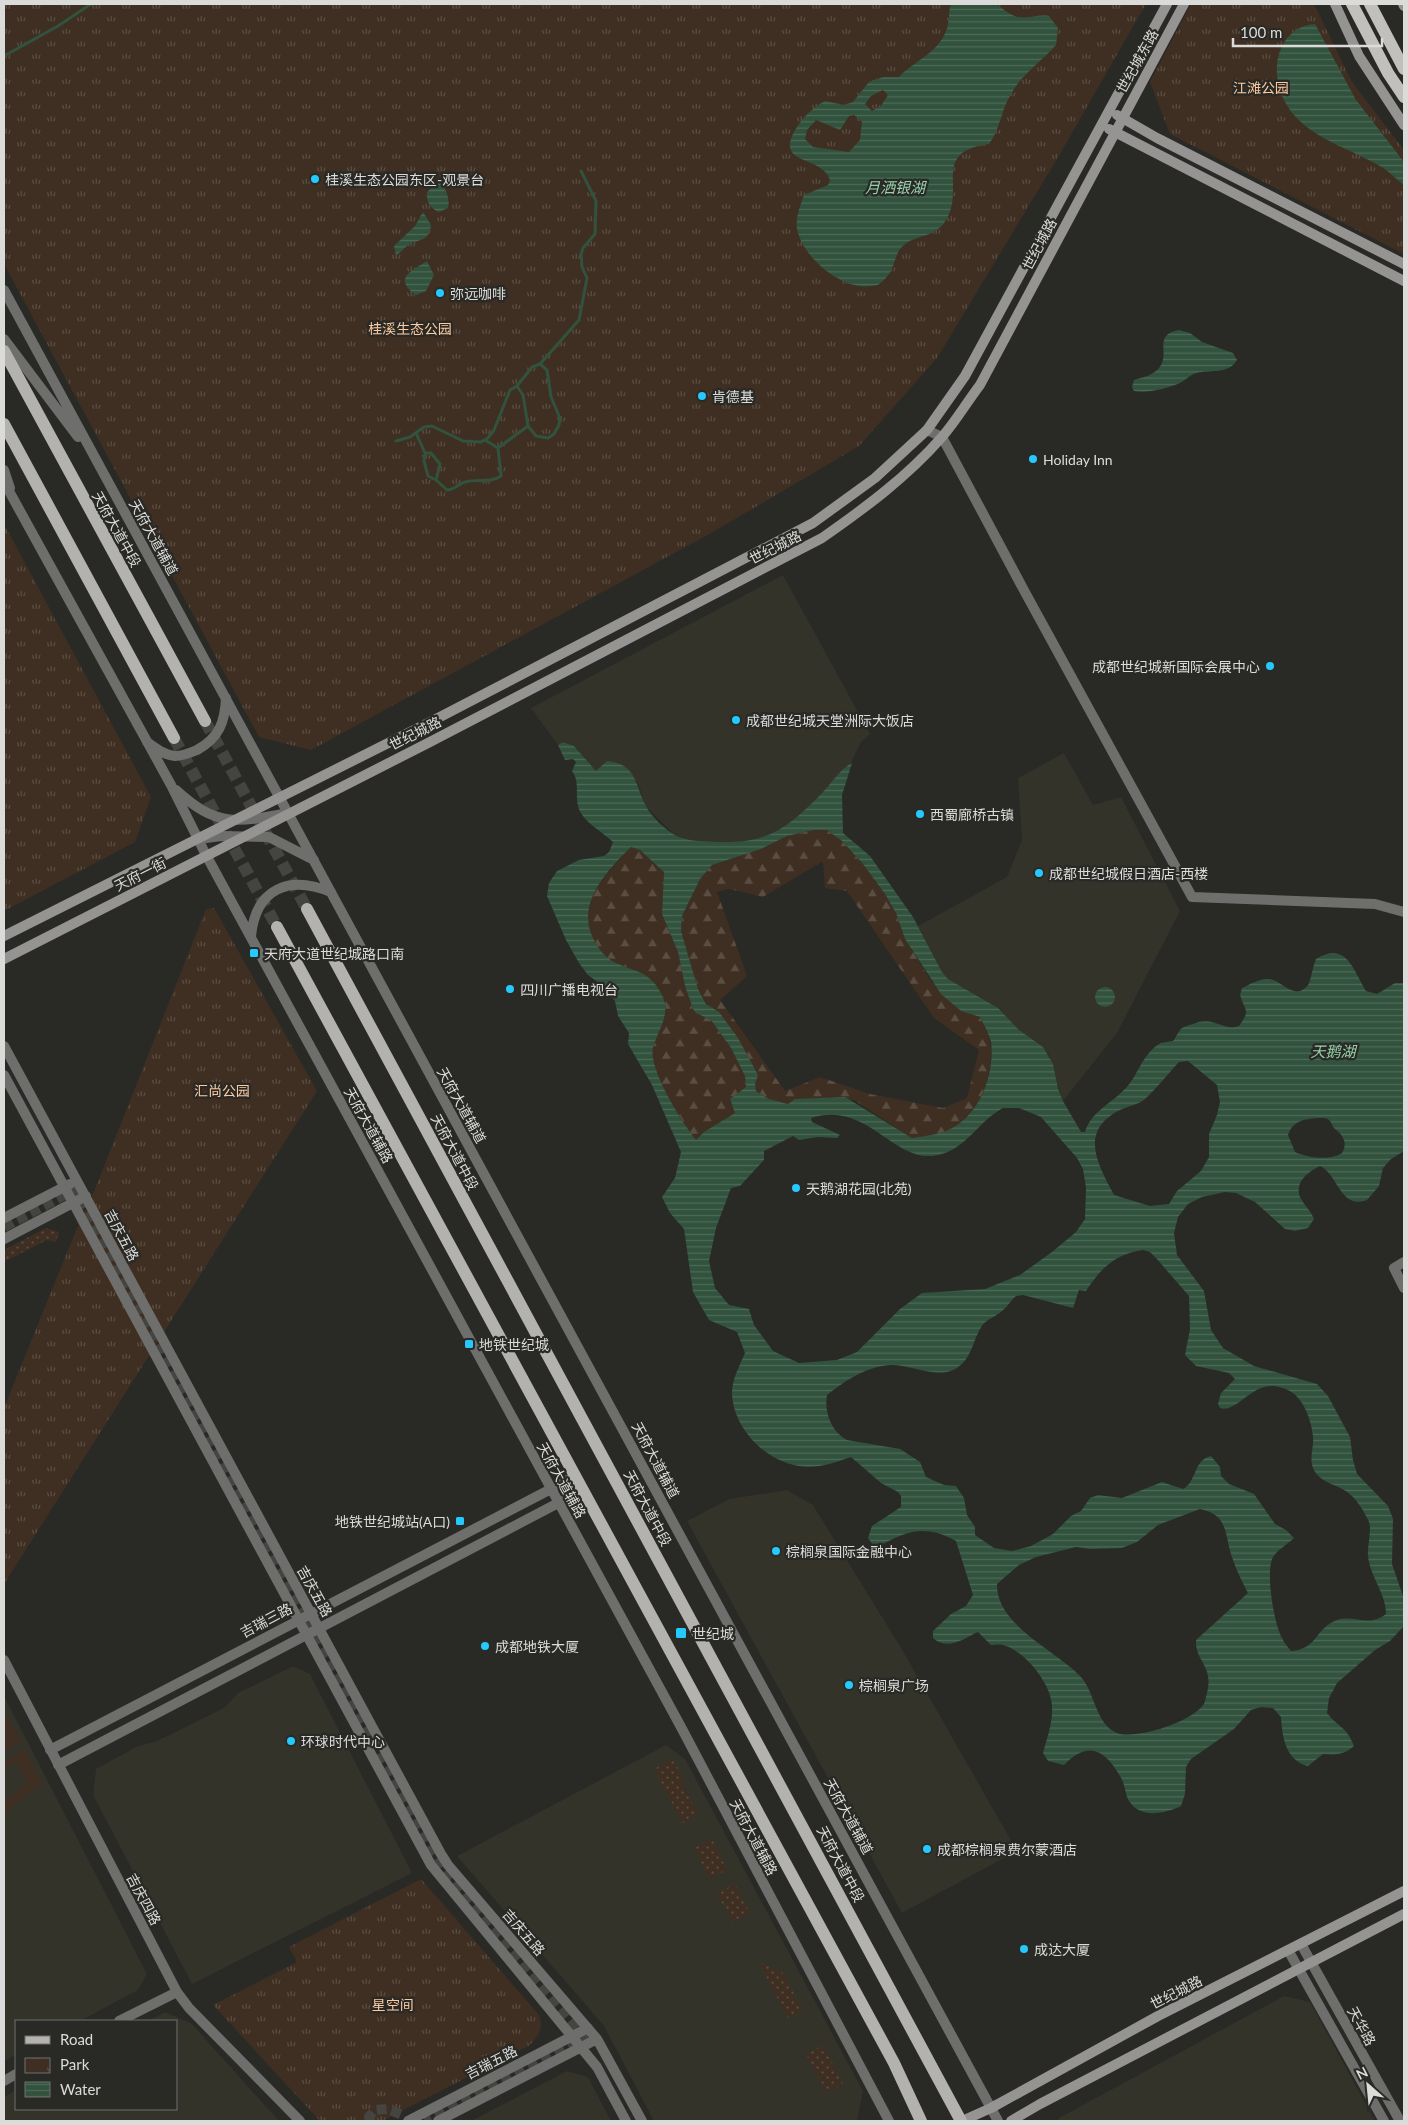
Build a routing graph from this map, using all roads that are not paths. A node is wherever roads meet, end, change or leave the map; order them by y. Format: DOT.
graph roads {
  1 [pos="1167,4"];
  2 [pos="1184,4"];
  3 [pos="1335,4"];
  4 [pos="1352,4"];
  5 [pos="1370,4"];
  6 [pos="1404,69"];
  7 [pos="1404,97"];
  8 [pos="1109,111"];
  9 [pos="1122,117"];
  10 [pos="1404,124"];
  11 [pos="1102,125"];
  12 [pos="1114,131"];
  13 [pos="1404,264"];
  14 [pos="1404,281"];
  15 [pos="4,290"];
  16 [pos="4,339"];
  17 [pos="4,351"];
  18 [pos="4,424"];
  19 [pos="927,430"];
  20 [pos="942,437"];
  21 [pos="99,466"];
  22 [pos="4,470"];
  23 [pos="4,482"];
  24 [pos="18,508"];
  25 [pos="226,698"];
  26 [pos="205,721"];
  27 [pos="174,738"];
  28 [pos="144,740"];
  29 [pos="171,785"];
  30 [pos="280,798"];
  31 [pos="288,813"];
  32 [pos="235,821"];
  33 [pos="244,836"];
  34 [pos="198,839"];
  35 [pos="206,855"];
  36 [pos="314,860"];
  37 [pos="331,892"];
  38 [pos="307,909"];
  39 [pos="1404,912"];
  40 [pos="277,926"];
  41 [pos="4,936"];
  42 [pos="250,936"];
  43 [pos="4,959"];
  44 [pos="4,1046"];
  45 [pos="4,1074"];
  46 [pos="77,1180"];
  47 [pos="64,1186"];
  48 [pos="86,1196"];
  49 [pos="72,1203"];
  50 [pos="4,1218"];
  51 [pos="4,1239"];
  52 [pos="1404,1262"];
  53 [pos="1404,1288"];
  54 [pos="576,1476"];
  55 [pos="551,1488"];
  56 [pos="583,1490"];
  57 [pos="559,1503"];
  58 [pos="311,1612"];
  59 [pos="298,1619"];
  60 [pos="319,1628"];
  61 [pos="306,1635"];
  62 [pos="4,1660"];
  63 [pos="50,1750"];
  64 [pos="58,1765"];
  65 [pos="1404,1891"];
  66 [pos="1404,1914"];
  67 [pos="1301,1944"];
  68 [pos="1288,1950"];
  69 [pos="1311,1963"];
  70 [pos="1298,1970"];
  71 [pos="177,1992"];
  72 [pos="121,2020"];
  73 [pos="588,2028"];
  74 [pos="572,2036"];
  75 [pos="597,2039"];
  76 [pos="582,2047"];
  77 [pos="15,2075"];
  78 [pos="4,2081"];
  79 [pos="991,2108"];
  80 [pos="405,2119"];
  81 [pos="300,2121"];
  82 [pos="438,2121"];
  83 [pos="626,2121"];
  84 [pos="642,2121"];
  85 [pos="889,2121"];
  86 [pos="921,2121"];
  87 [pos="962,2121"];
  88 [pos="998,2121"];
  89 [pos="1011,2121"];
  90 [pos="1384,2121"];
  91 [pos="1400,2121"];
  1 -- 8 [label="main road, 世纪城东路"];
  2 -- 9 [label="main road, 世纪城东路"];
  3 -- 10 [label="main road"];
  4 -- 7 [label="highway"];
  5 -- 6 [label="highway"];
  8 -- 9 [label="main road"];
  8 -- 11 [label="main road, 世纪城路"];
  9 -- 12 [label="main road, 世纪城东路"];
  9 -- 13 [label="main road"];
  11 -- 12 [label="main road"];
  11 -- 19 [label="main road, 世纪城路"];
  12 -- 14 [label="main road"];
  12 -- 20 [label="main road, 世纪城路"];
  15 -- 21 [label="street, 天府大道辅道"];
  16 -- 21 [label="street"];
  17 -- 26 [label="main road, 天府大道中段"];
  18 -- 27 [label="main road"];
  19 -- 20 [label="street"];
  19 -- 30 [label="main road, 世纪城路"];
  20 -- 31 [label="main road, 世纪城路"];
  20 -- 39 [label="street"];
  21 -- 25 [label="street, 天府大道辅道"];
  22 -- 24 [label="street"];
  23 -- 24 [label="street"];
  24 -- 28 [label="street"];
  25 -- 28 [label="street"];
  25 -- 30 [label="street, 天府大道辅道"];
  28 -- 29 [label="street"];
  29 -- 32 [label="street"];
  29 -- 34 [label="street"];
  30 -- 31 [label="street, 天府大道辅道"];
  30 -- 32 [label="main road, 天府一街"];
  31 -- 32 [label="street"];
  31 -- 33 [label="main road, 天府一街"];
  31 -- 36 [label="street, 天府大道辅道"];
  32 -- 34 [label="main road, 天府一街"];
  33 -- 34 [label="street"];
  33 -- 35 [label="main road, 天府一街"];
  33 -- 36 [label="street"];
  34 -- 35 [label="street, 天府大道辅路"];
  34 -- 41 [label="main road, 天府一街"];
  35 -- 42 [label="street, 天府大道辅路"];
  35 -- 43 [label="main road, 天府一街"];
  36 -- 37 [label="street, 天府大道辅道"];
  37 -- 42 [label="street"];
  37 -- 79 [label="street, 天府大道辅道"];
  38 -- 87 [label="main road, 天府大道中段"];
  40 -- 54 [label="main road"];
  42 -- 55 [label="street, 天府大道辅路"];
  44 -- 46 [label="street, 吉庆五路"];
  45 -- 47 [label="street, 吉庆五路"];
  46 -- 47 [label="street"];
  46 -- 48 [label="street, 吉庆五路"];
  47 -- 49 [label="street, 吉庆五路"];
  47 -- 50 [label="street"];
  48 -- 49 [label="street"];
  48 -- 58 [label="street, 吉庆五路"];
  49 -- 51 [label="street"];
  49 -- 59 [label="street, 吉庆五路"];
  52 -- 53 [label="street"];
  54 -- 55 [label="street, 吉瑞三路"];
  54 -- 56 [label="main road"];
  55 -- 57 [label="street, 天府大道辅路"];
  55 -- 58 [label="street, 吉瑞三路"];
  56 -- 57 [label="street"];
  56 -- 86 [label="main road"];
  57 -- 60 [label="street"];
  57 -- 85 [label="street, 天府大道辅路"];
  58 -- 59 [label="street, 吉瑞三路"];
  58 -- 60 [label="street, 吉庆五路"];
  59 -- 61 [label="street, 吉庆五路"];
  59 -- 63 [label="street, 吉瑞三路"];
  60 -- 61 [label="street"];
  60 -- 73 [label="street, 吉庆五路"];
  61 -- 64 [label="street"];
  61 -- 74 [label="street, 吉庆五路"];
  62 -- 63 [label="street, 吉庆四路"];
  63 -- 64 [label="street, 吉庆四路"];
  64 -- 71 [label="street, 吉庆四路"];
  65 -- 67 [label="main road, 世纪城路"];
  66 -- 69 [label="main road"];
  67 -- 68 [label="main road, 世纪城路"];
  67 -- 69 [label="street, 天华路"];
  68 -- 70 [label="street, 天华路"];
  68 -- 79 [label="main road, 世纪城路"];
  69 -- 70 [label="main road"];
  69 -- 91 [label="street, 天华路"];
  70 -- 89 [label="main road"];
  70 -- 90 [label="street, 天华路"];
  71 -- 72 [label="street"];
  71 -- 81 [label="street, 吉庆四路"];
  73 -- 74 [label="street, 吉瑞五路"];
  73 -- 75 [label="street, 吉庆五路"];
  74 -- 76 [label="street, 吉庆五路"];
  74 -- 80 [label="street, 吉瑞五路"];
  75 -- 76 [label="street, 吉瑞五路"];
  75 -- 84 [label="street, 吉庆五路"];
  76 -- 82 [label="street, 吉瑞五路"];
  76 -- 83 [label="street, 吉庆五路"];
  77 -- 78 [label="street"];
  79 -- 87 [label="main road, 世纪城路"];
  79 -- 88 [label="street, 天府大道辅道"];
}
